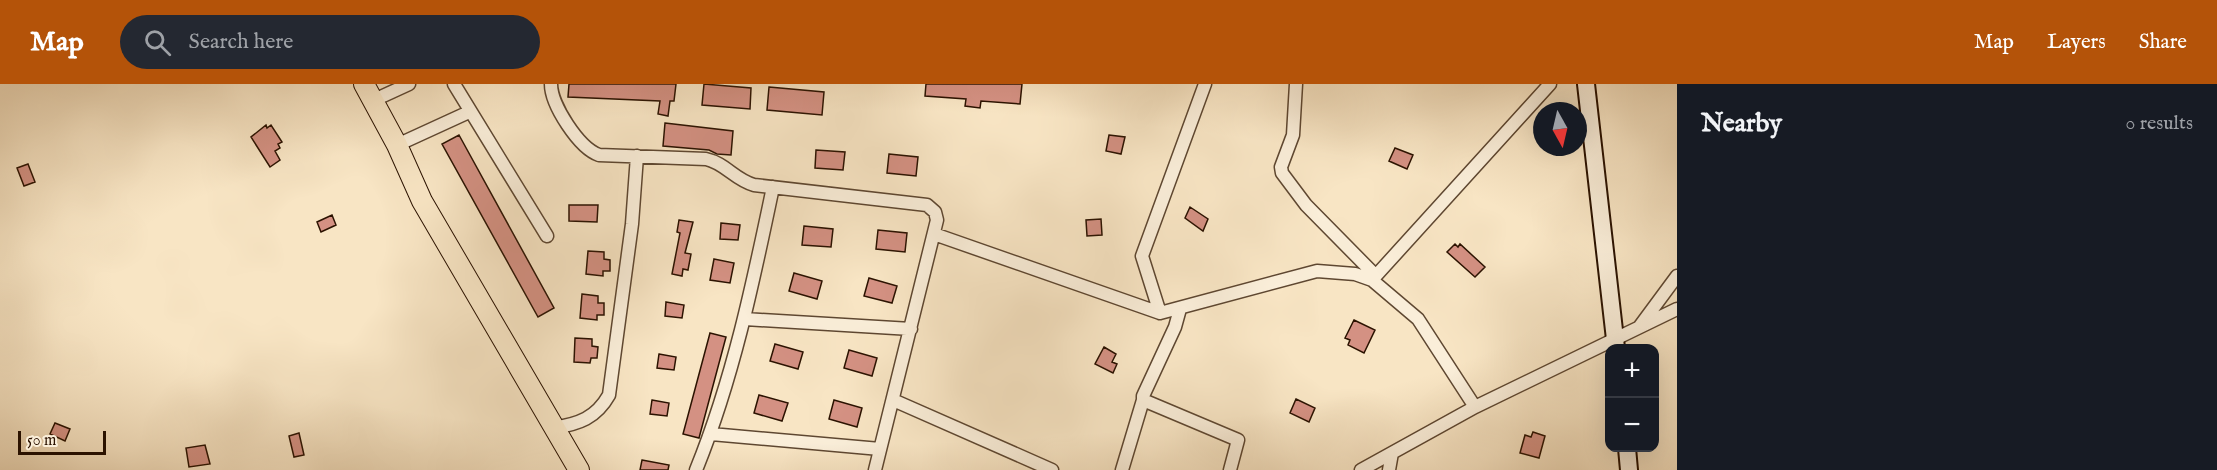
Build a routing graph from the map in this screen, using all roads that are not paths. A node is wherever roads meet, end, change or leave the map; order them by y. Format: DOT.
graph roads {
  1 [pos="409,84"];
  2 [pos="454,84"];
  3 [pos="551,84"];
  4 [pos="1205,84"];
  5 [pos="1296,84"];
  6 [pos="1550,84"];
  7 [pos="1586,84"];
  8 [pos="368,92"];
  9 [pos="469,112"];
  10 [pos="397,145"];
  11 [pos="637,156"];
  12 [pos="773,187"];
  13 [pos="934,234"];
  14 [pos="547,236"];
  15 [pos="1677,276"];
  16 [pos="1374,278"];
  17 [pos="1180,309"];
  18 [pos="1677,309"];
  19 [pos="1160,313"];
  20 [pos="745,319"];
  21 [pos="1639,328"];
  22 [pos="911,329"];
  23 [pos="1615,344"];
  24 [pos="1605,348"];
  25 [pos="893,400"];
  26 [pos="1143,400"];
  27 [pos="1475,407"];
  28 [pos="553,428"];
  29 [pos="711,434"];
  30 [pos="880,449"];
  31 [pos="1627,452"];
  32 [pos="1392,453"];
  33 [pos="579,470"];
  34 [pos="696,470"];
  35 [pos="876,470"];
  36 [pos="1052,470"];
  37 [pos="1122,470"];
  38 [pos="1230,470"];
  39 [pos="1361,470"];
  40 [pos="1389,470"];
  41 [pos="1629,470"];
  1 -- 8 [label="street"];
  2 -- 9 [label="street"];
  3 -- 11 [label="street"];
  4 -- 19 [label="street"];
  5 -- 16 [label="street"];
  6 -- 16 [label="street"];
  7 -- 23 [label="street"];
  8 -- 10 [label="main road"];
  9 -- 10 [label="street"];
  9 -- 14 [label="street"];
  10 -- 28 [label="main road"];
  11 -- 12 [label="street"];
  11 -- 28 [label="street"];
  12 -- 13 [label="street"];
  12 -- 20 [label="street"];
  13 -- 19 [label="street"];
  13 -- 22 [label="street"];
  15 -- 21 [label="street"];
  16 -- 17 [label="street"];
  16 -- 27 [label="street"];
  17 -- 19 [label="street"];
  17 -- 26 [label="street"];
  18 -- 21 [label="street"];
  20 -- 22 [label="street"];
  20 -- 29 [label="street"];
  21 -- 23 [label="street"];
  22 -- 25 [label="street"];
  24 -- 27 [label="street"];
  25 -- 30 [label="street"];
  25 -- 36 [label="street"];
  26 -- 37 [label="street"];
  26 -- 38 [label="street"];
  27 -- 32 [label="street"];
  28 -- 33 [label="main road"];
  29 -- 30 [label="street"];
  29 -- 34 [label="street"];
  30 -- 35 [label="street"];
  31 -- 41 [label="street"];
  32 -- 39 [label="street"];
  32 -- 40 [label="street"];
}
